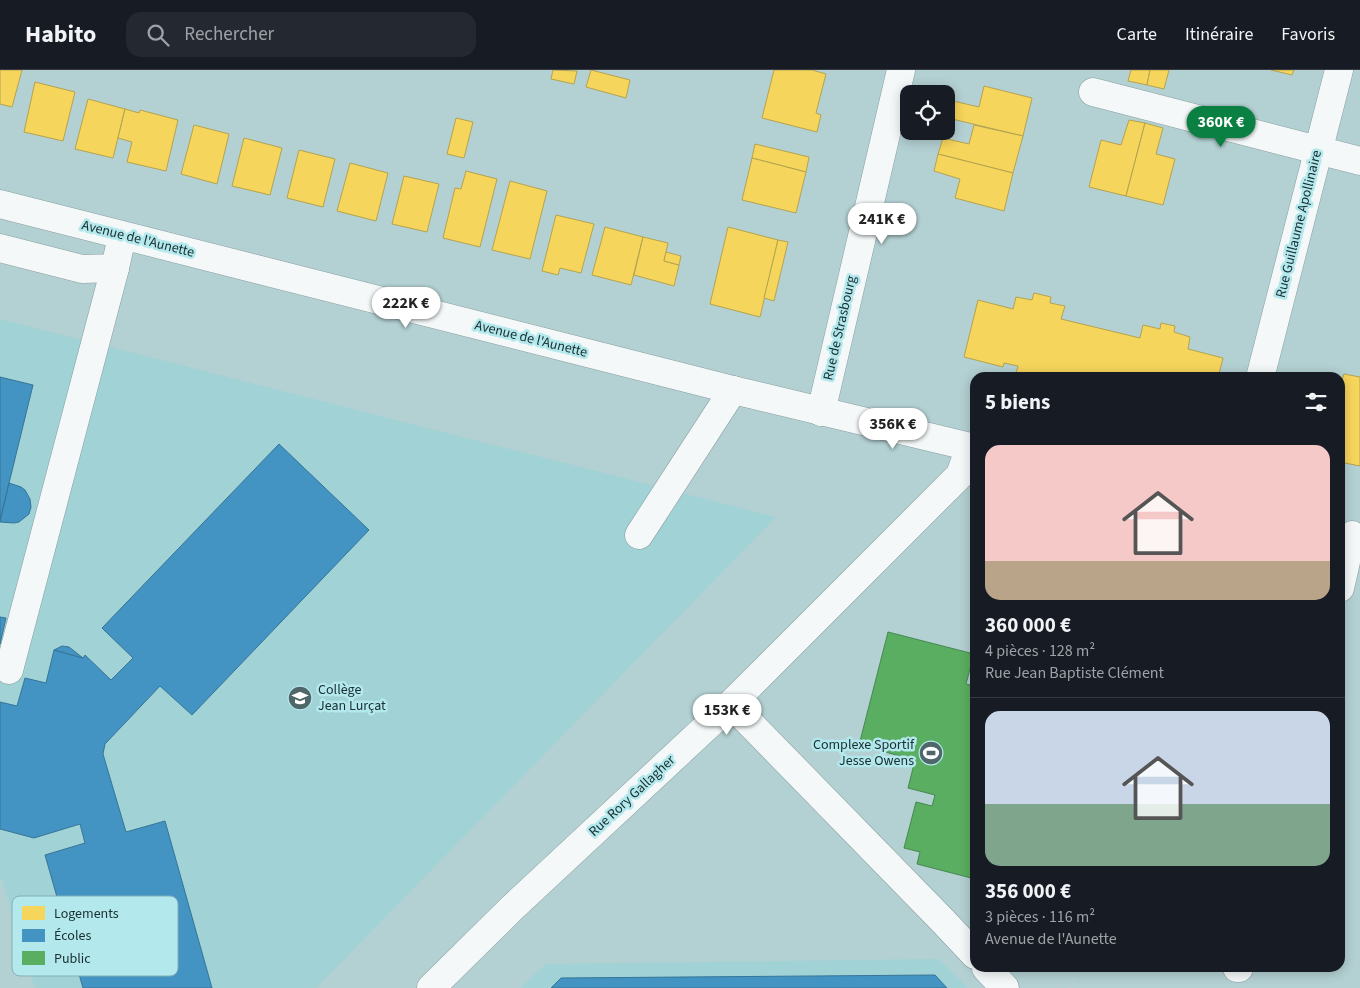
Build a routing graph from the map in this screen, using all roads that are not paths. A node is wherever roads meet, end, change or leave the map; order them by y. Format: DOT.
graph roads {
  1 [pos="901,70"];
  2 [pos="1339,70"];
  3 [pos="1093,92"];
  4 [pos="1317,150"];
  5 [pos="1360,162"];
  6 [pos="0,204"];
  7 [pos="122,235"];
  8 [pos="0,248"];
  9 [pos="115,268"];
  10 [pos="1262,372"];
  11 [pos="732,390"];
  12 [pos="821,412"];
  13 [pos="970,446"];
  14 [pos="970,453"];
  15 [pos="1351,534"];
  16 [pos="639,535"];
  17 [pos="1345,563"];
  18 [pos="9,670"];
  19 [pos="731,704"];
  20 [pos="970,950"];
  21 [pos="990,972"];
  22 [pos="431,988"];
  23 [pos="1005,988"];
  1 -- 12 [label="street, Rue de Strasbourg"];
  2 -- 4 [label="street, Rue Guillaume Apollinaire"];
  3 -- 4 [label="street"];
  4 -- 5 [label="street"];
  4 -- 10 [label="street, Rue Guillaume Apollinaire"];
  6 -- 7 [label="street, Avenue de l'Aunette"];
  7 -- 9 [label="street"];
  7 -- 11 [label="street, Avenue de l'Aunette"];
  8 -- 9 [label="street"];
  9 -- 18 [label="street"];
  11 -- 12 [label="street, Avenue de l'Aunette"];
  11 -- 16 [label="street"];
  12 -- 13 [label="street, Avenue de l'Aunette"];
  14 -- 19 [label="street, Rue Rory Gallagher"];
  15 -- 17 [label="street"];
  19 -- 20 [label="street"];
  19 -- 22 [label="street, Rue Rory Gallagher"];
  21 -- 23 [label="street"];
}
